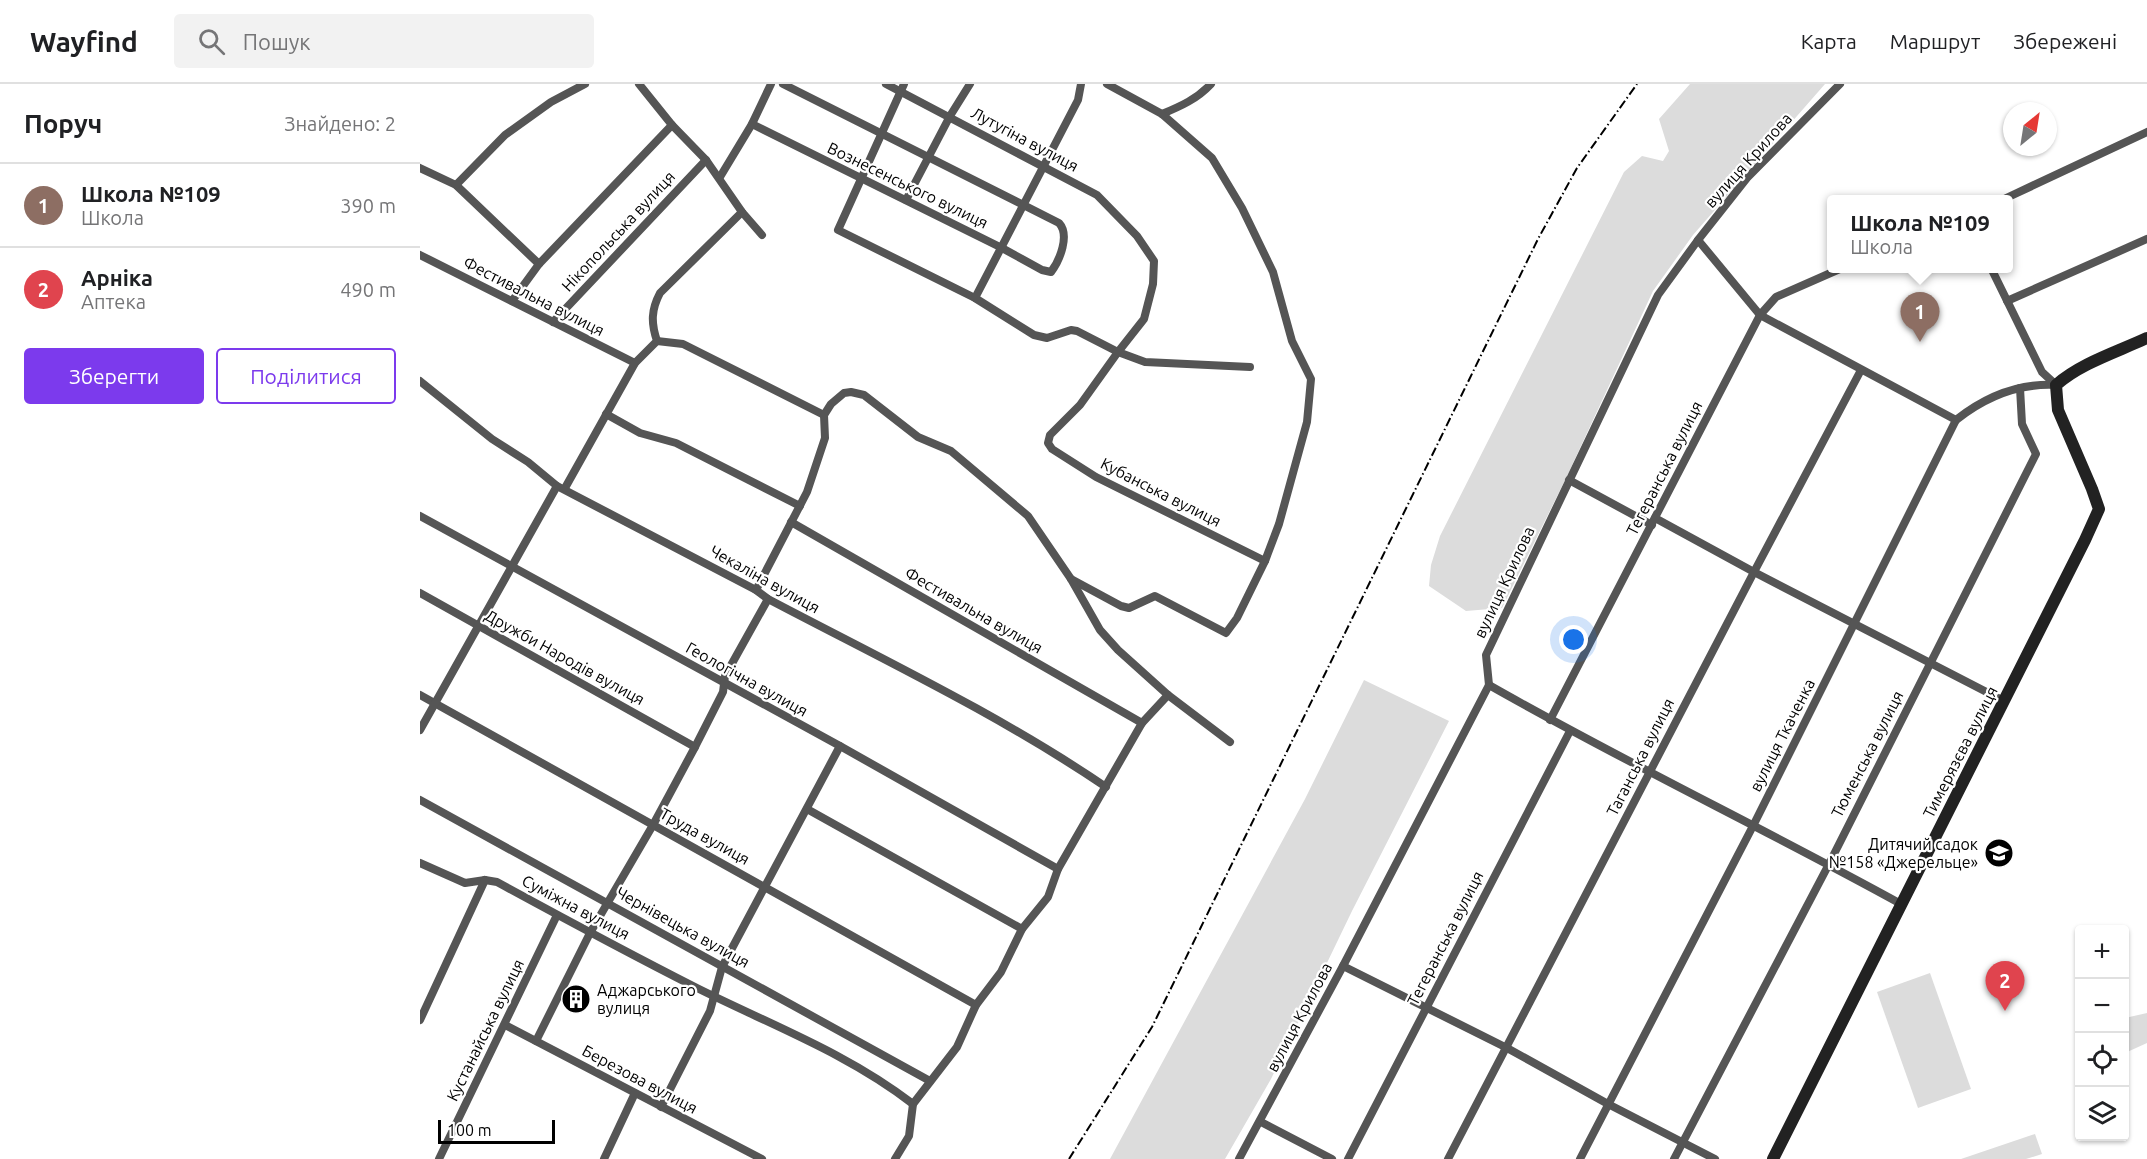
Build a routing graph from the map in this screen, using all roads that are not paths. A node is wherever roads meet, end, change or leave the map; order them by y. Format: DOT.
graph roads {
  1 [pos="585,84"];
  2 [pos="639,84"];
  3 [pos="771,84"];
  4 [pos="783,84"];
  5 [pos="886,84"];
  6 [pos="970,84"];
  7 [pos="1081,84"];
  8 [pos="1107,84"];
  9 [pos="1211,84"];
  10 [pos="1840,84"];
  11 [pos="902,88"];
  12 [pos="1162,114"];
  13 [pos="950,117"];
  14 [pos="752,124"];
  15 [pos="672,125"];
  16 [pos="2147,132"];
  17 [pos="882,134"];
  18 [pos="928,158"];
  19 [pos="706,160"];
  20 [pos="1045,166"];
  21 [pos="420,168"];
  22 [pos="720,177"];
  23 [pos="862,178"];
  24 [pos="456,185"];
  25 [pos="2013,195"];
  26 [pos="906,200"];
  27 [pos="1024,205"];
  28 [pos="742,212"];
  29 [pos="762,235"];
  30 [pos="2147,239"];
  31 [pos="1698,240"];
  32 [pos="1002,248"];
  33 [pos="420,255"];
  34 [pos="539,264"];
  35 [pos="1831,273"];
  36 [pos="1993,273"];
  37 [pos="975,298"];
  38 [pos="512,301"];
  39 [pos="2007,302"];
  40 [pos="1760,315"];
  41 [pos="553,322"];
  42 [pos="2147,338"];
  43 [pos="657,341"];
  44 [pos="1118,352"];
  45 [pos="635,363"];
  46 [pos="1250,367"];
  47 [pos="1862,370"];
  48 [pos="420,381"];
  49 [pos="2056,385"];
  50 [pos="2020,388"];
  51 [pos="606,414"];
  52 [pos="824,415"];
  53 [pos="1956,420"];
  54 [pos="1048,443"];
  55 [pos="1569,480"];
  56 [pos="561,487"];
  57 [pos="800,506"];
  58 [pos="420,516"];
  59 [pos="1654,521"];
  60 [pos="791,522"];
  61 [pos="1265,561"];
  62 [pos="512,566"];
  63 [pos="1754,572"];
  64 [pos="1071,579"];
  65 [pos="756,590"];
  66 [pos="420,593"];
  67 [pos="768,599"];
  68 [pos="1855,623"];
  69 [pos="478,625"];
  70 [pos="1931,663"];
  71 [pos="724,684"];
  72 [pos="1489,685"];
  73 [pos="420,695"];
  74 [pos="1168,695"];
  75 [pos="2004,701"];
  76 [pos="435,703"];
  77 [pos="1550,720"];
  78 [pos="1142,723"];
  79 [pos="420,730"];
  80 [pos="1570,730"];
  81 [pos="1230,742"];
  82 [pos="840,746"];
  83 [pos="695,747"];
  84 [pos="1650,771"];
  85 [pos="1106,786"];
  86 [pos="420,800"];
  87 [pos="807,808"];
  88 [pos="1754,824"];
  89 [pos="653,825"];
  90 [pos="420,863"];
  91 [pos="1828,864"];
  92 [pos="1058,869"];
  93 [pos="485,880"];
  94 [pos="766,886"];
  95 [pos="607,902"];
  96 [pos="1902,904"];
  97 [pos="557,915"];
  98 [pos="1022,928"];
  99 [pos="590,933"];
  100 [pos="1343,966"];
  101 [pos="722,967"];
  102 [pos="713,996"];
  103 [pos="976,1005"];
  104 [pos="1426,1007"];
  105 [pos="420,1020"];
  106 [pos="505,1025"];
  107 [pos="536,1041"];
  108 [pos="1507,1048"];
  109 [pos="930,1081"];
  110 [pos="635,1093"];
  111 [pos="913,1104"];
  112 [pos="1608,1104"];
  113 [pos="661,1107"];
  114 [pos="1261,1122"];
  115 [pos="1682,1142"];
  116 [pos="439,1159"];
  117 [pos="604,1159"];
  118 [pos="762,1159"];
  119 [pos="895,1159"];
  120 [pos="1239,1159"];
  121 [pos="1332,1159"];
  122 [pos="1347,1159"];
  123 [pos="1448,1159"];
  124 [pos="1580,1159"];
  125 [pos="1674,1159"];
  126 [pos="1715,1159"];
  127 [pos="1773,1159"];
  1 -- 24 [label="street"];
  2 -- 15 [label="street"];
  3 -- 14 [label="street"];
  4 -- 17 [label="street"];
  5 -- 11 [label="street, Лутугіна вулиця"];
  6 -- 13 [label="street"];
  7 -- 20 [label="street"];
  8 -- 12 [label="street"];
  9 -- 12 [label="street"];
  10 -- 31 [label="street, вулиця Крилова"];
  11 -- 13 [label="street, Лутугіна вулиця"];
  11 -- 17 [label="street"];
  12 -- 61 [label="street"];
  13 -- 18 [label="street"];
  13 -- 20 [label="street, Лутугіна вулиця"];
  14 -- 22 [label="street"];
  14 -- 23 [label="street, Вознесенського вулиця"];
  15 -- 19 [label="street"];
  15 -- 34 [label="street"];
  16 -- 25 [label="street"];
  17 -- 18 [label="street"];
  17 -- 23 [label="street"];
  18 -- 26 [label="street"];
  18 -- 27 [label="street"];
  19 -- 22 [label="street"];
  19 -- 41 [label="street, Нікопольська вулиця"];
  20 -- 27 [label="street"];
  20 -- 44 [label="street, Лутугіна вулиця"];
  21 -- 24 [label="street"];
  22 -- 28 [label="street"];
  23 -- 26 [label="street, Вознесенського вулиця"];
  23 -- 37 [label="street"];
  24 -- 34 [label="street"];
  26 -- 32 [label="street, Вознесенського вулиця"];
  27 -- 32 [label="street"];
  27 -- 32 [label="street, Вознесенського вулиця"];
  28 -- 29 [label="street"];
  28 -- 43 [label="street"];
  30 -- 39 [label="street"];
  31 -- 40 [label="street"];
  31 -- 55 [label="street, вулиця Крилова"];
  32 -- 37 [label="street"];
  33 -- 38 [label="street, Фестивальна вулиця"];
  34 -- 38 [label="street"];
  35 -- 40 [label="street, Тегеранська вулиця"];
  36 -- 39 [label="street"];
  37 -- 44 [label="street"];
  38 -- 41 [label="street, Фестивальна вулиця"];
  39 -- 49 [label="street"];
  40 -- 47 [label="street"];
  40 -- 59 [label="street, Тегеранська вулиця"];
  41 -- 45 [label="street, Фестивальна вулиця"];
  42 -- 49 [label="street"];
  43 -- 45 [label="street"];
  43 -- 52 [label="street"];
  44 -- 46 [label="street"];
  44 -- 54 [label="street, Лутугіна вулиця"];
  45 -- 51 [label="street"];
  47 -- 53 [label="street"];
  47 -- 63 [label="street, Таганська вулиця"];
  48 -- 56 [label="street, Чекаліна вулиця"];
  49 -- 50 [label="street, вулиця Ткаченка"];
  49 -- 75 [label="street, Тимерязєва вулиця"];
  50 -- 53 [label="street, вулиця Ткаченка"];
  50 -- 70 [label="street, Тюменська вулиця"];
  51 -- 56 [label="street"];
  51 -- 57 [label="street"];
  52 -- 57 [label="street"];
  52 -- 64 [label="street"];
  53 -- 68 [label="street, вулиця Ткаченка"];
  54 -- 61 [label="street, Кубанська вулиця"];
  55 -- 59 [label="street"];
  55 -- 72 [label="street, вулиця Крилова"];
  56 -- 62 [label="street"];
  56 -- 65 [label="street, Чекаліна вулиця"];
  57 -- 60 [label="street"];
  58 -- 62 [label="street, Геологічна вулиця"];
  59 -- 63 [label="street"];
  59 -- 77 [label="street, Тегеранська вулиця"];
  60 -- 65 [label="street"];
  60 -- 78 [label="street, Фестивальна вулиця"];
  61 -- 64 [label="street"];
  62 -- 69 [label="street"];
  62 -- 71 [label="street, Геологічна вулиця"];
  63 -- 68 [label="street"];
  63 -- 84 [label="street, Таганська вулиця"];
  64 -- 74 [label="street"];
  65 -- 67 [label="street, Чекаліна вулиця"];
  66 -- 69 [label="street, Дружби Народів вулиця"];
  67 -- 71 [label="street"];
  67 -- 85 [label="street, Чекаліна вулиця"];
  68 -- 70 [label="street"];
  68 -- 88 [label="street, вулиця Ткаченка"];
  69 -- 76 [label="street"];
  69 -- 83 [label="street, Дружби Народів вулиця"];
  70 -- 75 [label="street"];
  70 -- 91 [label="street, Тюменська вулиця"];
  71 -- 82 [label="street, Геологічна вулиця"];
  71 -- 83 [label="street"];
  72 -- 77 [label="street"];
  72 -- 100 [label="street, вулиця Крилова"];
  73 -- 76 [label="street, Труда вулиця"];
  74 -- 78 [label="street"];
  74 -- 81 [label="street"];
  75 -- 96 [label="street, Тимерязєва вулиця"];
  76 -- 79 [label="street"];
  76 -- 89 [label="street, Труда вулиця"];
  77 -- 80 [label="street"];
  78 -- 85 [label="street"];
  80 -- 84 [label="street"];
  80 -- 104 [label="street, Тегеранська вулиця"];
  82 -- 87 [label="street"];
  82 -- 92 [label="street, Геологічна вулиця"];
  83 -- 89 [label="street"];
  84 -- 88 [label="street"];
  84 -- 108 [label="street, Таганська вулиця"];
  85 -- 92 [label="street"];
  86 -- 95 [label="street, Чернівецька вулиця"];
  87 -- 94 [label="street"];
  87 -- 98 [label="street"];
  88 -- 91 [label="street"];
  88 -- 112 [label="street, вулиця Ткаченка"];
  89 -- 94 [label="street, Труда вулиця"];
  89 -- 95 [label="street"];
  90 -- 93 [label="street, Суміжна вулиця"];
  91 -- 96 [label="street"];
  91 -- 115 [label="street, Тюменська вулиця"];
  92 -- 98 [label="street"];
  93 -- 97 [label="street, Суміжна вулиця"];
  93 -- 105 [label="street"];
  94 -- 101 [label="street"];
  94 -- 103 [label="street, Труда вулиця"];
  95 -- 99 [label="street"];
  95 -- 101 [label="street, Чернівецька вулиця"];
  96 -- 127 [label="street, Тимерязєва вулиця"];
  97 -- 99 [label="street, Суміжна вулиця"];
  97 -- 106 [label="street, Кустанайська вулиця"];
  98 -- 103 [label="street"];
  99 -- 102 [label="street, Суміжна вулиця"];
  99 -- 107 [label="street"];
  100 -- 104 [label="street"];
  100 -- 114 [label="street, вулиця Крилова"];
  101 -- 102 [label="street"];
  101 -- 109 [label="street, Чернівецька вулиця"];
  102 -- 111 [label="street, Суміжна вулиця"];
  102 -- 113 [label="street"];
  103 -- 109 [label="street"];
  104 -- 108 [label="street"];
  104 -- 122 [label="street, Тегеранська вулиця"];
  106 -- 107 [label="street, Березова вулиця"];
  106 -- 116 [label="street, Кустанайська вулиця"];
  107 -- 110 [label="street, Березова вулиця"];
  108 -- 112 [label="street"];
  108 -- 123 [label="street, Таганська вулиця"];
  109 -- 111 [label="street"];
  110 -- 113 [label="street, Березова вулиця"];
  110 -- 117 [label="street"];
  111 -- 119 [label="street"];
  112 -- 115 [label="street"];
  112 -- 124 [label="street, вулиця Ткаченка"];
  113 -- 118 [label="street, Березова вулиця"];
  114 -- 120 [label="street, вулиця Крилова"];
  114 -- 121 [label="street"];
  115 -- 125 [label="street, Тюменська вулиця"];
  115 -- 126 [label="street"];
}
